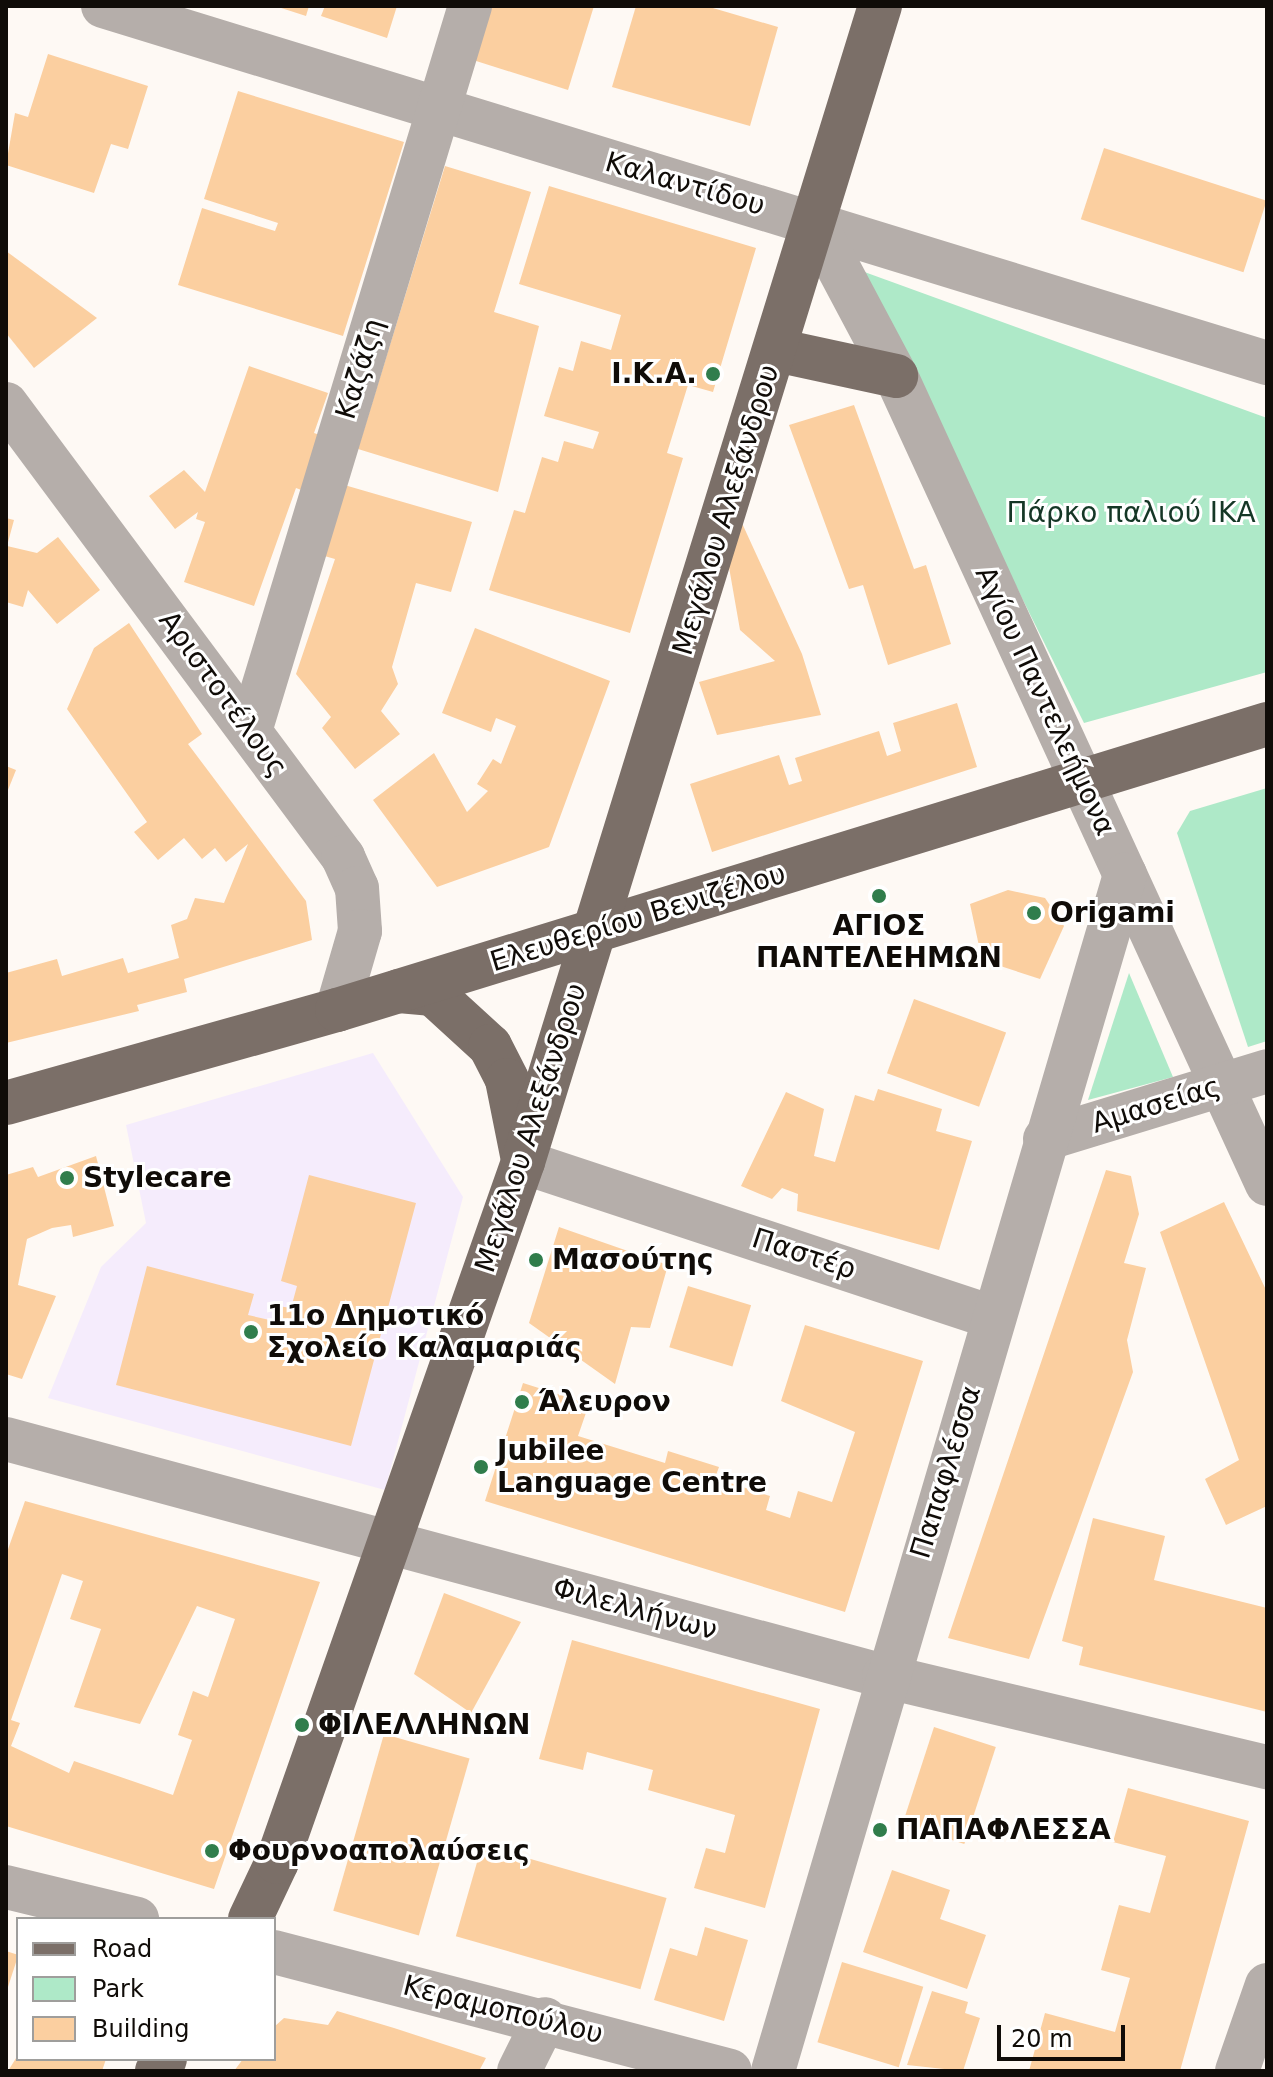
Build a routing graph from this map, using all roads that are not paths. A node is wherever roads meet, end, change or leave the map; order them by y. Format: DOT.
graph roads {
  1 [pos="103,6"];
  2 [pos="470,6"];
  3 [pos="880,6"];
  4 [pos="438,111"];
  5 [pos="814,222"];
  6 [pos="776,350"];
  7 [pos="1267,363"];
  8 [pos="896,376"];
  9 [pos="6,404"];
  10 [pos="1267,724"];
  11 [pos="250,731"];
  12 [pos="1082,781"];
  13 [pos="1125,875"];
  14 [pos="594,932"];
  15 [pos="399,991"];
  16 [pos="337,1010"];
  17 [pos="1267,1071"];
  18 [pos="1223,1085"];
  19 [pos="6,1103"];
  20 [pos="1045,1139"];
  21 [pos="523,1162"];
  22 [pos="1267,1184"];
  23 [pos="993,1317"];
  24 [pos="6,1439"];
  25 [pos="390,1543"];
  26 [pos="884,1676"];
  27 [pos="1267,1767"];
  28 [pos="6,1887"];
  29 [pos="129,1917"];
  30 [pos="251,1917"];
  31 [pos="276,1952"];
  32 [pos="1267,1985"];
  33 [pos="545,2019"];
  34 [pos="519,2071"];
  35 [pos="730,2071"];
  36 [pos="773,2071"];
  37 [pos="1237,2071"];
  1 -- 4 [label="street, Καλαντίδου"];
  2 -- 4 [label="street, Καζάζη"];
  3 -- 5 [label="main road, Μεγάλου Αλεξάνδρου"];
  4 -- 5 [label="street, Καλαντίδου"];
  4 -- 11 [label="street, Καζάζη"];
  5 -- 6 [label="main road, Μεγάλου Αλεξάνδρου"];
  5 -- 7 [label="street, Καλαντίδου"];
  5 -- 8 [label="street, Αγίου Παντελεήμονα"];
  6 -- 8 [label="main road"];
  6 -- 14 [label="main road, Μεγάλου Αλεξάνδρου"];
  8 -- 12 [label="street, Αγίου Παντελεήμονα"];
  9 -- 11 [label="street, Αριστοτέλους"];
  10 -- 12 [label="main road, Ελευθερίου Βενιζέλου"];
  11 -- 16 [label="street, Αριστοτέλους"];
  12 -- 13 [label="street, Αγίου Παντελεήμονα"];
  12 -- 14 [label="main road, Ελευθερίου Βενιζέλου"];
  13 -- 18 [label="street, Αγίου Παντελεήμονα"];
  13 -- 20 [label="street, Παπαφλέσσα"];
  14 -- 15 [label="main road, Ελευθερίου Βενιζέλου"];
  14 -- 21 [label="main road, Μεγάλου Αλεξάνδρου"];
  15 -- 16 [label="main road, Ελευθερίου Βενιζέλου"];
  15 -- 21 [label="main road"];
  16 -- 19 [label="main road, Ελευθερίου Βενιζέλου"];
  17 -- 18 [label="street, Αμασείας"];
  18 -- 20 [label="street, Αμασείας"];
  18 -- 22 [label="street, Αγίου Παντελεήμονα"];
  20 -- 23 [label="street, Παπαφλέσσα"];
  21 -- 23 [label="street, Παστέρ"];
  21 -- 25 [label="main road, Μεγάλου Αλεξάνδρου"];
  23 -- 26 [label="street, Παπαφλέσσα"];
  24 -- 25 [label="street, Φιλελλήνων"];
  25 -- 26 [label="street, Φιλελλήνων"];
  25 -- 30 [label="main road, Μεγάλου Αλεξάνδρου"];
  26 -- 27 [label="street, Φιλελλήνων"];
  26 -- 36 [label="street, Παπαφλέσσα"];
  28 -- 29 [label="street"];
  31 -- 33 [label="street, Κεραμοπούλου"];
  32 -- 37 [label="street"];
  33 -- 34 [label="street"];
  33 -- 35 [label="street, Κεραμοπούλου"];
}
